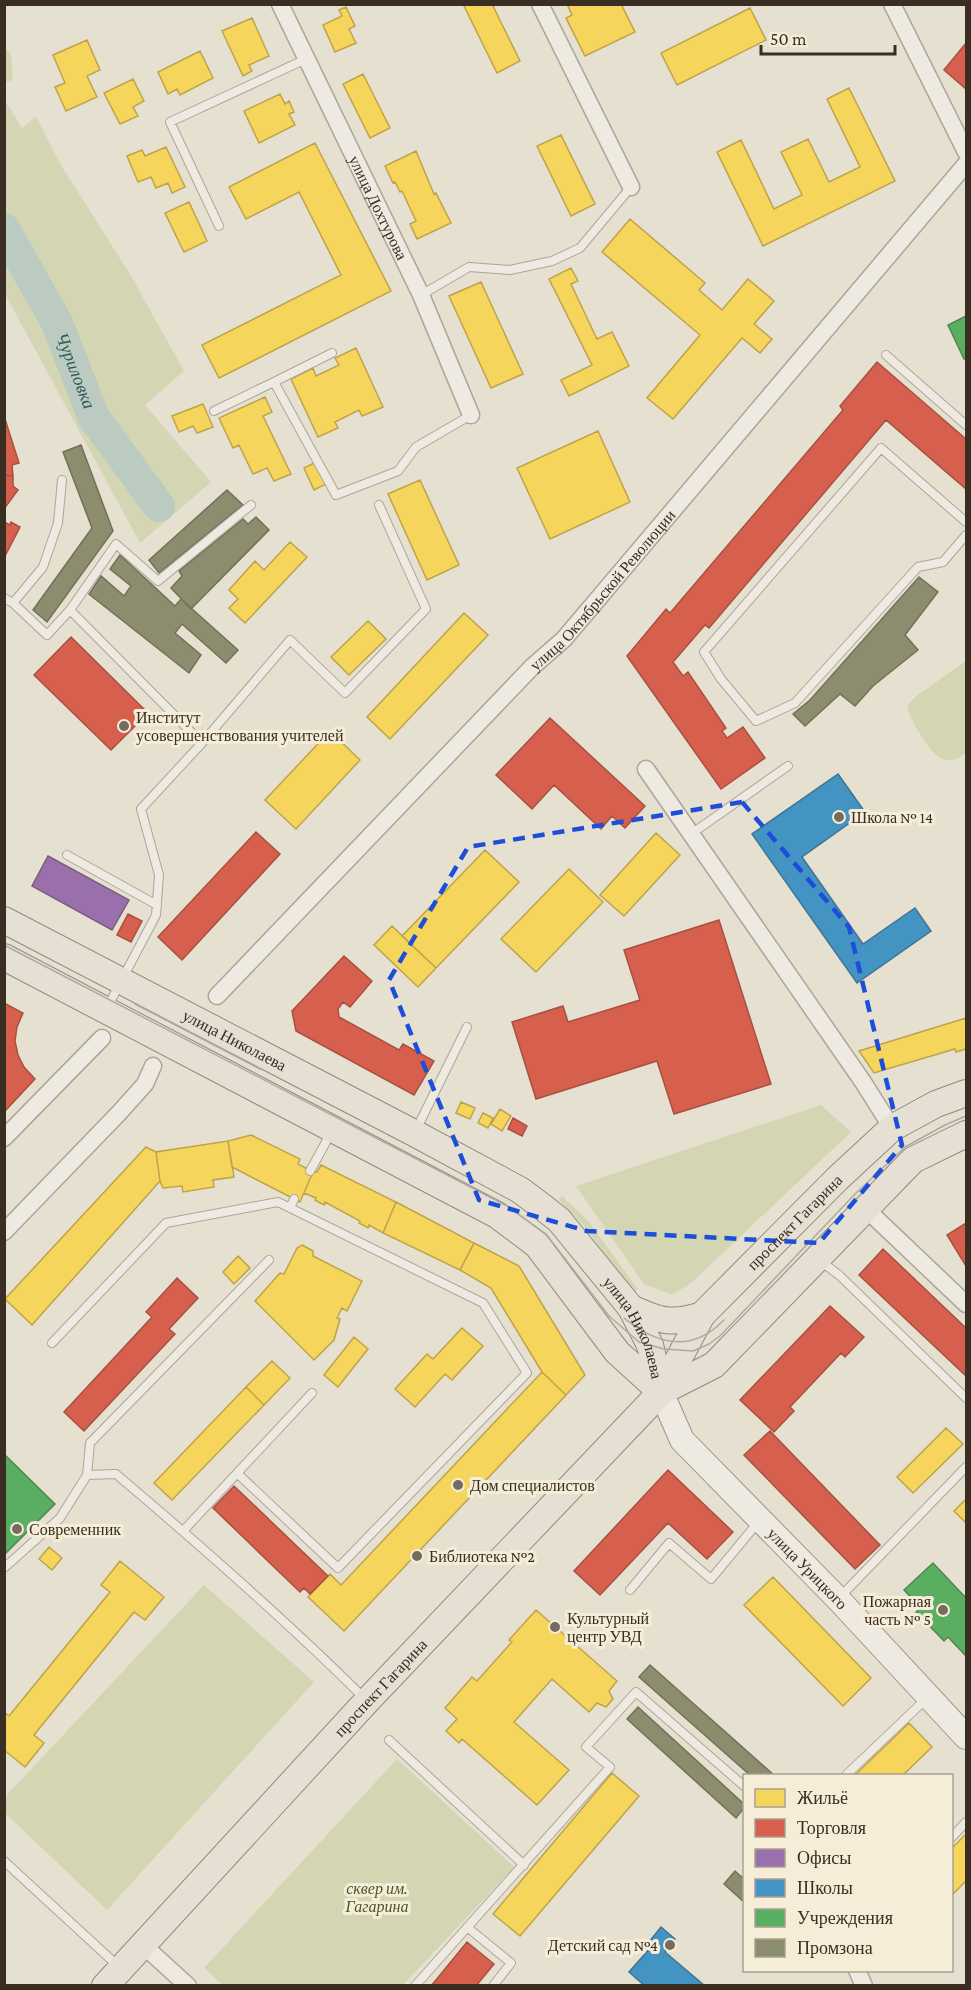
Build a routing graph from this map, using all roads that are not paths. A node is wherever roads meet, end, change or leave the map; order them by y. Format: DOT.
graph roads {
  1 [pos="280,4"];
  2 [pos="540,4"];
  3 [pos="892,4"];
  4 [pos="306,58"];
  5 [pos="966,152"];
  6 [pos="966,164"];
  7 [pos="631,188"];
  8 [pos="219,226"];
  9 [pos="421,295"];
  10 [pos="332,353"];
  11 [pos="886,355"];
  12 [pos="274,382"];
  13 [pos="214,411"];
  14 [pos="471,415"];
  15 [pos="966,425"];
  16 [pos="62,480"];
  17 [pos="250,505"];
  18 [pos="379,506"];
  19 [pos="966,522"];
  20 [pos="966,535"];
  21 [pos="4,598"];
  22 [pos="13,603"];
  23 [pos="70,610"];
  24 [pos="202,743"];
  25 [pos="788,766"];
  26 [pos="646,769"];
  27 [pos="691,834"];
  28 [pos="67,855"];
  29 [pos="157,905"];
  30 [pos="4,920"];
  31 [pos="4,957"];
  32 [pos="121,981"];
  33 [pos="217,996"];
  34 [pos="106,1010"];
  35 [pos="467,1027"];
  36 [pos="102,1038"];
  37 [pos="153,1066"];
  38 [pos="966,1093"];
  39 [pos="892,1128"];
  40 [pos="333,1130"];
  41 [pos="414,1133"];
  42 [pos="966,1134"];
  43 [pos="4,1138"];
  44 [pos="310,1170"];
  45 [pos="865,1208"];
  46 [pos="4,1232"];
  47 [pos="817,1258"];
  48 [pos="269,1260"];
  49 [pos="966,1304"];
  50 [pos="632,1308"];
  51 [pos="702,1315"];
  52 [pos="52,1343"];
  53 [pos="661,1392"];
  54 [pos="312,1393"];
  55 [pos="966,1398"];
  56 [pos="966,1467"];
  57 [pos="238,1474"];
  58 [pos="87,1475"];
  59 [pos="760,1520"];
  60 [pos="183,1531"];
  61 [pos="4,1568"];
  62 [pos="630,1590"];
  63 [pos="838,1599"];
  64 [pos="928,1696"];
  65 [pos="367,1701"];
  66 [pos="966,1737"];
  67 [pos="389,1740"];
  68 [pos="847,1774"];
  69 [pos="743,1785"];
  70 [pos="966,1822"];
  71 [pos="953,1835"];
  72 [pos="4,1861"];
  73 [pos="524,1865"];
  74 [pos="467,1927"];
  75 [pos="143,1945"];
  76 [pos="857,1972"];
  77 [pos="113,1977"];
  78 [pos="496,1985"];
  79 [pos="188,1986"];
  80 [pos="415,1986"];
  81 [pos="864,1986"];
  1 -- 4 [label="street, улица Дохтурова"];
  2 -- 7 [label="street"];
  3 -- 5 [label="street"];
  4 -- 8 [label="lane"];
  4 -- 9 [label="street, улица Дохтурова"];
  6 -- 33 [label="street, улица Октябрьской Революции"];
  7 -- 9 [label="lane"];
  9 -- 14 [label="street, улица Дохтурова"];
  10 -- 12 [label="lane"];
  11 -- 15 [label="lane"];
  12 -- 13 [label="lane"];
  12 -- 14 [label="lane"];
  16 -- 22 [label="lane"];
  17 -- 23 [label="lane"];
  18 -- 24 [label="lane"];
  19 -- 20 [label="lane"];
  21 -- 22 [label="lane"];
  22 -- 23 [label="lane"];
  23 -- 24 [label="lane"];
  24 -- 29 [label="lane"];
  25 -- 27 [label="lane"];
  26 -- 27 [label="street"];
  27 -- 39 [label="street"];
  28 -- 29 [label="lane"];
  29 -- 32 [label="lane"];
  30 -- 32 [label="main road, улица Николаева"];
  31 -- 34 [label="main road, улица Николаева"];
  32 -- 34 [label="lane"];
  32 -- 41 [label="main road, улица Николаева"];
  34 -- 40 [label="main road, улица Николаева"];
  35 -- 41 [label="lane"];
  36 -- 43 [label="street"];
  37 -- 46 [label="street"];
  38 -- 39 [label="main road, проспект Гагарина"];
  39 -- 51 [label="main road, проспект Гагарина"];
  40 -- 44 [label="lane"];
  40 -- 53 [label="main road, улица Николаева"];
  41 -- 50 [label="main road, улица Николаева"];
  42 -- 45 [label="main road, проспект Гагарина"];
  45 -- 47 [label="main road, проспект Гагарина"];
  45 -- 49 [label="street"];
  47 -- 53 [label="main road, проспект Гагарина"];
  47 -- 55 [label="lane"];
  48 -- 58 [label="lane"];
  50 -- 51 [label="main road"];
  50 -- 53 [label="main road, улица Николаева"];
  51 -- 53 [label="main road, проспект Гагарина"];
  52 -- 57 [label="lane"];
  53 -- 59 [label="street, улица Урицкого"];
  53 -- 65 [label="main road, проспект Гагарина"];
  54 -- 57 [label="lane"];
  56 -- 63 [label="lane"];
  57 -- 60 [label="lane"];
  58 -- 60 [label="lane"];
  58 -- 61 [label="lane"];
  59 -- 62 [label="lane"];
  59 -- 63 [label="street, улица Урицкого"];
  60 -- 65 [label="lane"];
  63 -- 64 [label="street, улица Урицкого"];
  64 -- 66 [label="street, улица Урицкого"];
  64 -- 68 [label="lane"];
  65 -- 75 [label="main road, проспект Гагарина"];
  67 -- 73 [label="lane"];
  69 -- 73 [label="lane"];
  70 -- 71 [label="lane"];
  72 -- 77 [label="lane"];
  73 -- 74 [label="lane"];
  74 -- 78 [label="lane"];
  74 -- 80 [label="lane"];
  75 -- 77 [label="main road, проспект Гагарина"];
  75 -- 79 [label="street"];
  76 -- 81 [label="street"];
}
